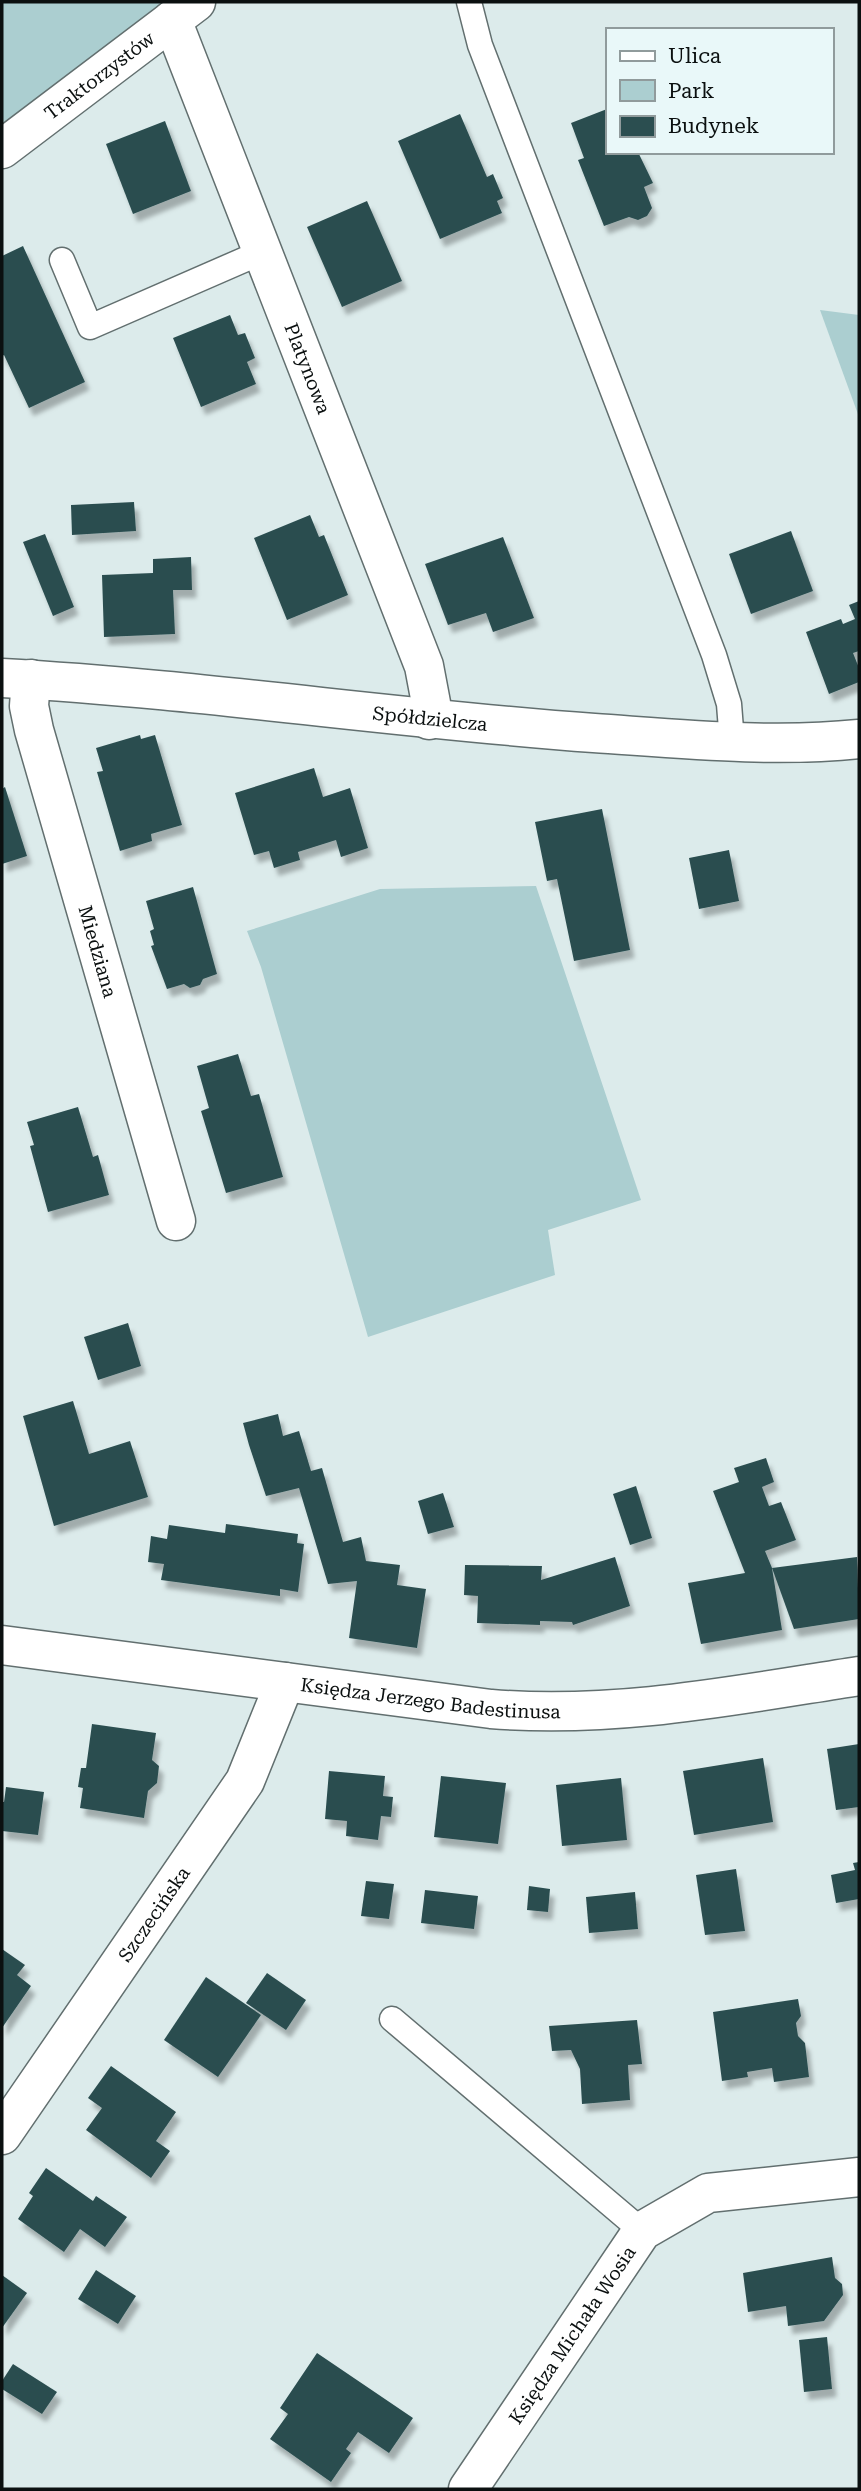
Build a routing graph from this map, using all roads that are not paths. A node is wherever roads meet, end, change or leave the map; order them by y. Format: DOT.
graph roads {
  1 [pos="469,2"];
  2 [pos="184,11"];
  3 [pos="2,149"];
  4 [pos="262,252"];
  5 [pos="62,260"];
  6 [pos="16,679"];
  7 [pos="429,720"];
  8 [pos="859,739"];
  9 [pos="733,742"];
  10 [pos="176,1221"];
  11 [pos="2,1645"];
  12 [pos="859,1676"];
  13 [pos="285,1682"];
  14 [pos="391,2019"];
  15 [pos="2,2135"];
  16 [pos="859,2178"];
  17 [pos="642,2231"];
  18 [pos="468,2489"];
  1 -- 9 [label="lane"];
  2 -- 3 [label="street, Traktorzystów"];
  2 -- 4 [label="street, Platynowa"];
  4 -- 5 [label="lane"];
  4 -- 7 [label="street, Platynowa"];
  6 -- 7 [label="street, Spółdzielcza"];
  6 -- 10 [label="street, Miedziana"];
  7 -- 9 [label="street, Spółdzielcza"];
  8 -- 9 [label="street, Spółdzielcza"];
  11 -- 13 [label="street, Księdza Jerzego Badestinusa"];
  12 -- 13 [label="street, Księdza Jerzego Badestinusa"];
  13 -- 15 [label="street, Szczecińska"];
  14 -- 17 [label="lane"];
  16 -- 17 [label="street, Księdza Michała Wosia"];
  17 -- 18 [label="street, Księdza Michała Wosia"];
}
